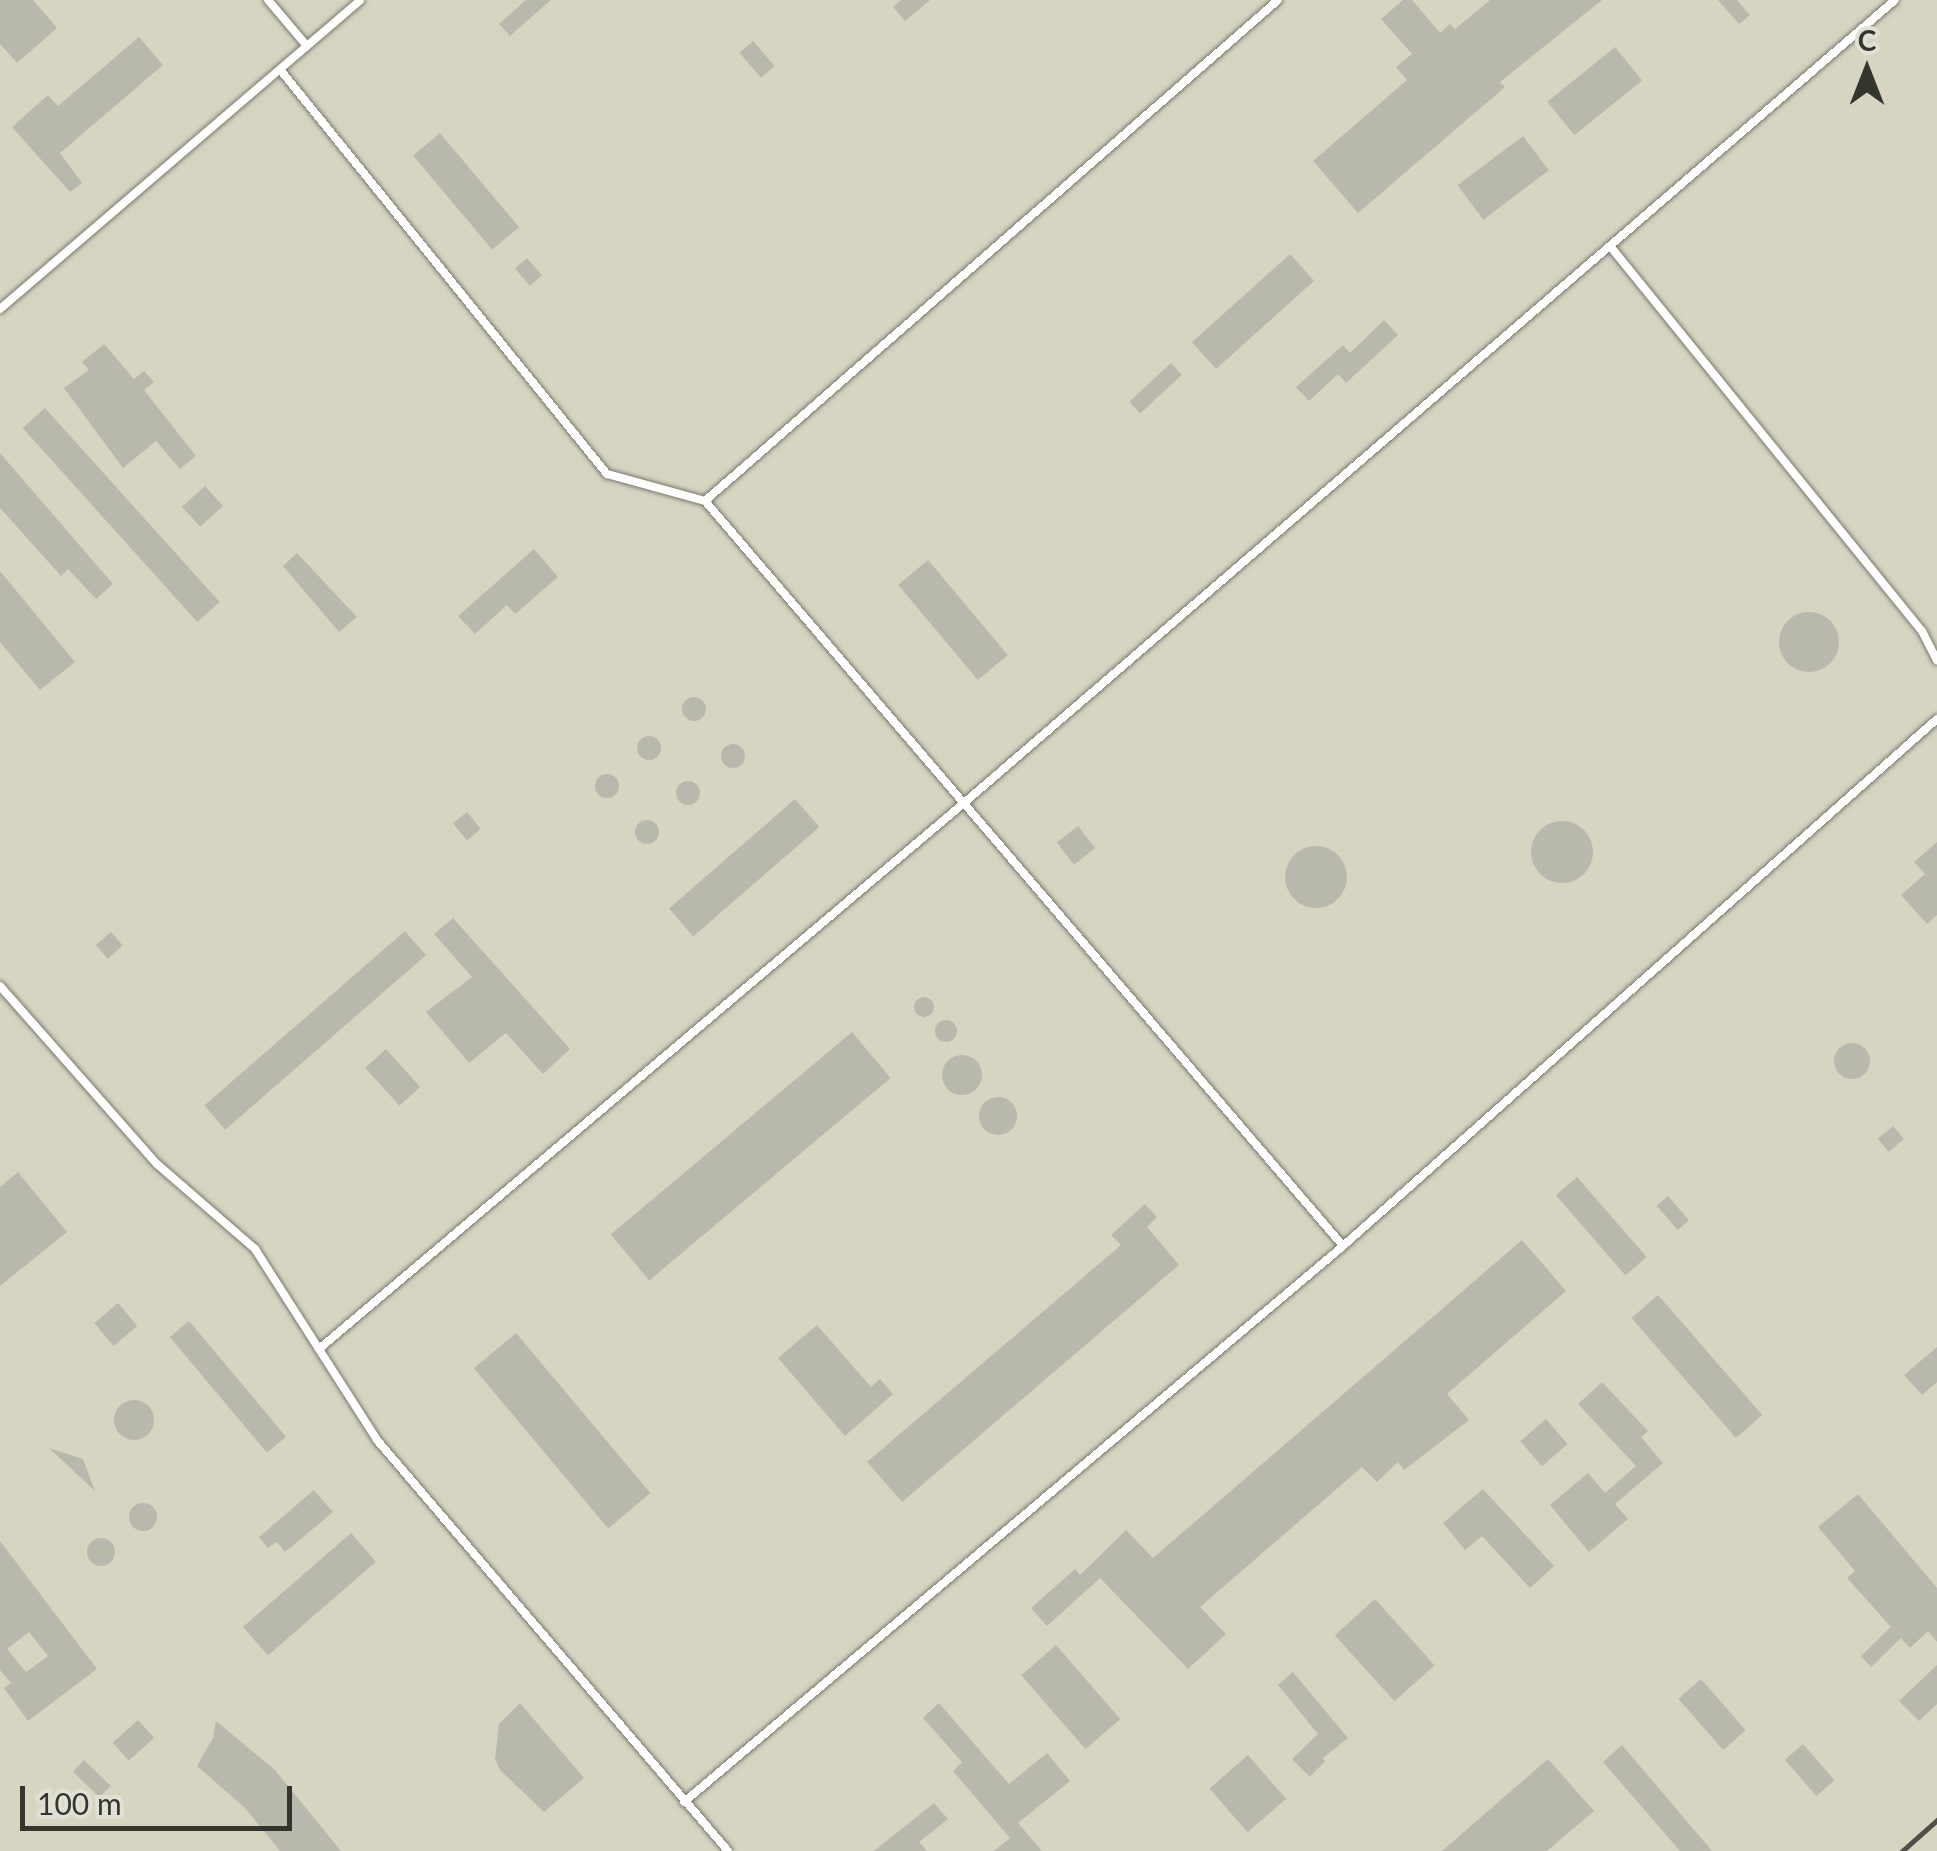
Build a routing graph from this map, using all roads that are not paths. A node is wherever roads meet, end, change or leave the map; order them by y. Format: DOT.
graph roads {
  1 [pos="268,0"];
  2 [pos="360,0"];
  3 [pos="1278,0"];
  4 [pos="1895,0"];
  5 [pos="308,46"];
  6 [pos="282,72"];
  7 [pos="1610,246"];
  8 [pos="0,310"];
  9 [pos="705,501"];
  10 [pos="1937,660"];
  11 [pos="1937,718"];
  12 [pos="964,803"];
  13 [pos="0,986"];
  14 [pos="1344,1246"];
  15 [pos="319,1349"];
  16 [pos="684,1802"];
  17 [pos="728,1851"];
  1 -- 5 [label="lane"];
  2 -- 5 [label="lane"];
  3 -- 9 [label="lane"];
  4 -- 7 [label="lane"];
  5 -- 6 [label="lane"];
  6 -- 8 [label="lane"];
  6 -- 9 [label="lane"];
  7 -- 10 [label="lane"];
  7 -- 12 [label="lane"];
  9 -- 12 [label="lane"];
  11 -- 14 [label="lane"];
  12 -- 14 [label="lane"];
  12 -- 15 [label="lane"];
  13 -- 15 [label="lane"];
  14 -- 16 [label="lane"];
  15 -- 16 [label="lane"];
  16 -- 17 [label="lane"];
}
